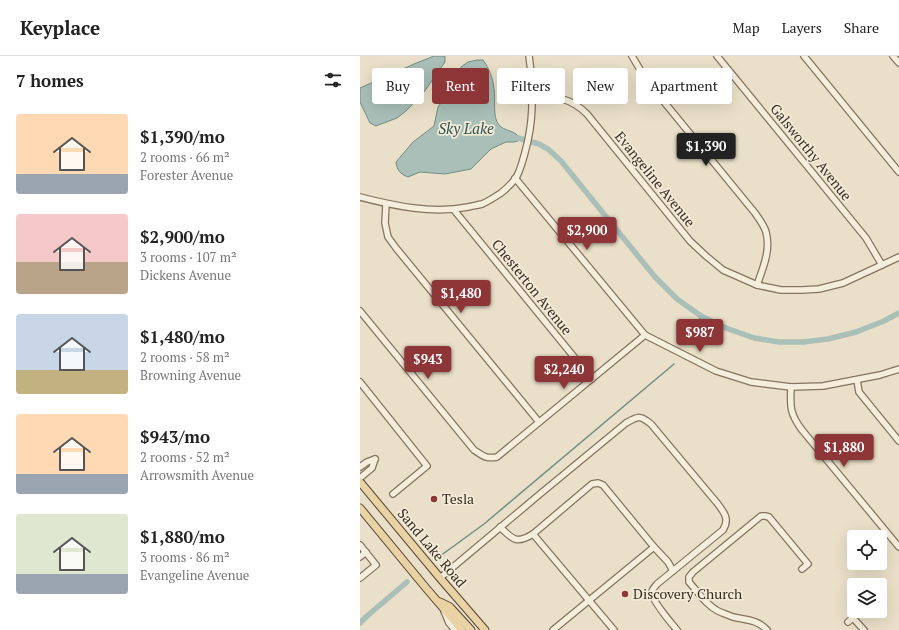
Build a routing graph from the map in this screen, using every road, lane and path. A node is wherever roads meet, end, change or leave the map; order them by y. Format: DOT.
graph roads {
  1 [pos="529,56"];
  2 [pos="632,56"];
  3 [pos="717,56"];
  4 [pos="804,56"];
  5 [pos="893,56"];
  6 [pos="899,63"];
  7 [pos="531,68"];
  8 [pos="565,100"];
  9 [pos="533,104"];
  10 [pos="899,172"];
  11 [pos="515,178"];
  12 [pos="360,197"];
  13 [pos="386,204"];
  14 [pos="454,210"];
  15 [pos="899,257"];
  16 [pos="882,266"];
  17 [pos="757,285"];
  18 [pos="360,311"];
  19 [pos="644,335"];
  20 [pos="899,369"];
  21 [pos="592,379"];
  22 [pos="857,380"];
  23 [pos="360,382"];
  24 [pos="791,387"];
  25 [pos="539,422"];
  26 [pos="899,441"];
  27 [pos="360,467"];
  28 [pos="360,478"];
  29 [pos="360,482"];
  30 [pos="393,494"];
  31 [pos="360,508"];
  32 [pos="500,528"];
  33 [pos="533,534"];
  34 [pos="360,545"];
  35 [pos="654,547"];
  36 [pos="899,547"];
  37 [pos="366,552"];
  38 [pos="360,557"];
  39 [pos="802,569"];
  40 [pos="673,571"];
  41 [pos="360,578"];
  42 [pos="440,578"];
  43 [pos="436,600"];
  44 [pos="589,600"];
  45 [pos="443,608"];
  46 [pos="848,622"];
  47 [pos="455,630"];
  48 [pos="462,630"];
  49 [pos="471,630"];
  50 [pos="485,630"];
  51 [pos="553,630"];
  52 [pos="614,630"];
  53 [pos="677,630"];
  54 [pos="767,630"];
  55 [pos="864,630"];
  1 -- 7 [label="street"];
  2 -- 17 [label="street"];
  3 -- 16 [label="street, Galsworthy Avenue"];
  4 -- 10 [label="street"];
  5 -- 6 [label="street"];
  8 -- 17 [label="street, Evangeline Avenue"];
  9 -- 11 [label="street"];
  11 -- 14 [label="street"];
  11 -- 19 [label="street"];
  12 -- 13 [label="street"];
  13 -- 14 [label="street"];
  13 -- 25 [label="street"];
  14 -- 21 [label="street, Chesterton Avenue"];
  15 -- 16 [label="street, Evangeline Avenue"];
  16 -- 17 [label="street, Evangeline Avenue"];
  18 -- 25 [label="street"];
  19 -- 21 [label="street"];
  19 -- 24 [label="street"];
  20 -- 22 [label="street"];
  21 -- 25 [label="street"];
  22 -- 24 [label="street"];
  22 -- 26 [label="street"];
  23 -- 30 [label="street"];
  24 -- 36 [label="street"];
  27 -- 28 [label="street"];
  29 -- 42 [label="main road, Sand Lake Road"];
  31 -- 43 [label="main road"];
  32 -- 33 [label="street"];
  32 -- 40 [label="street"];
  32 -- 42 [label="street"];
  33 -- 35 [label="street"];
  33 -- 44 [label="street"];
  34 -- 37 [label="street"];
  35 -- 40 [label="street"];
  35 -- 44 [label="street"];
  37 -- 38 [label="street"];
  37 -- 41 [label="street"];
  39 -- 54 [label="street"];
  40 -- 53 [label="street"];
  42 -- 50 [label="main road, Sand Lake Road"];
  43 -- 45 [label="main road"];
  43 -- 49 [label="main road"];
  44 -- 51 [label="street"];
  44 -- 52 [label="street"];
  45 -- 47 [label="street"];
  45 -- 48 [label="main road"];
  46 -- 55 [label="street"];
}
